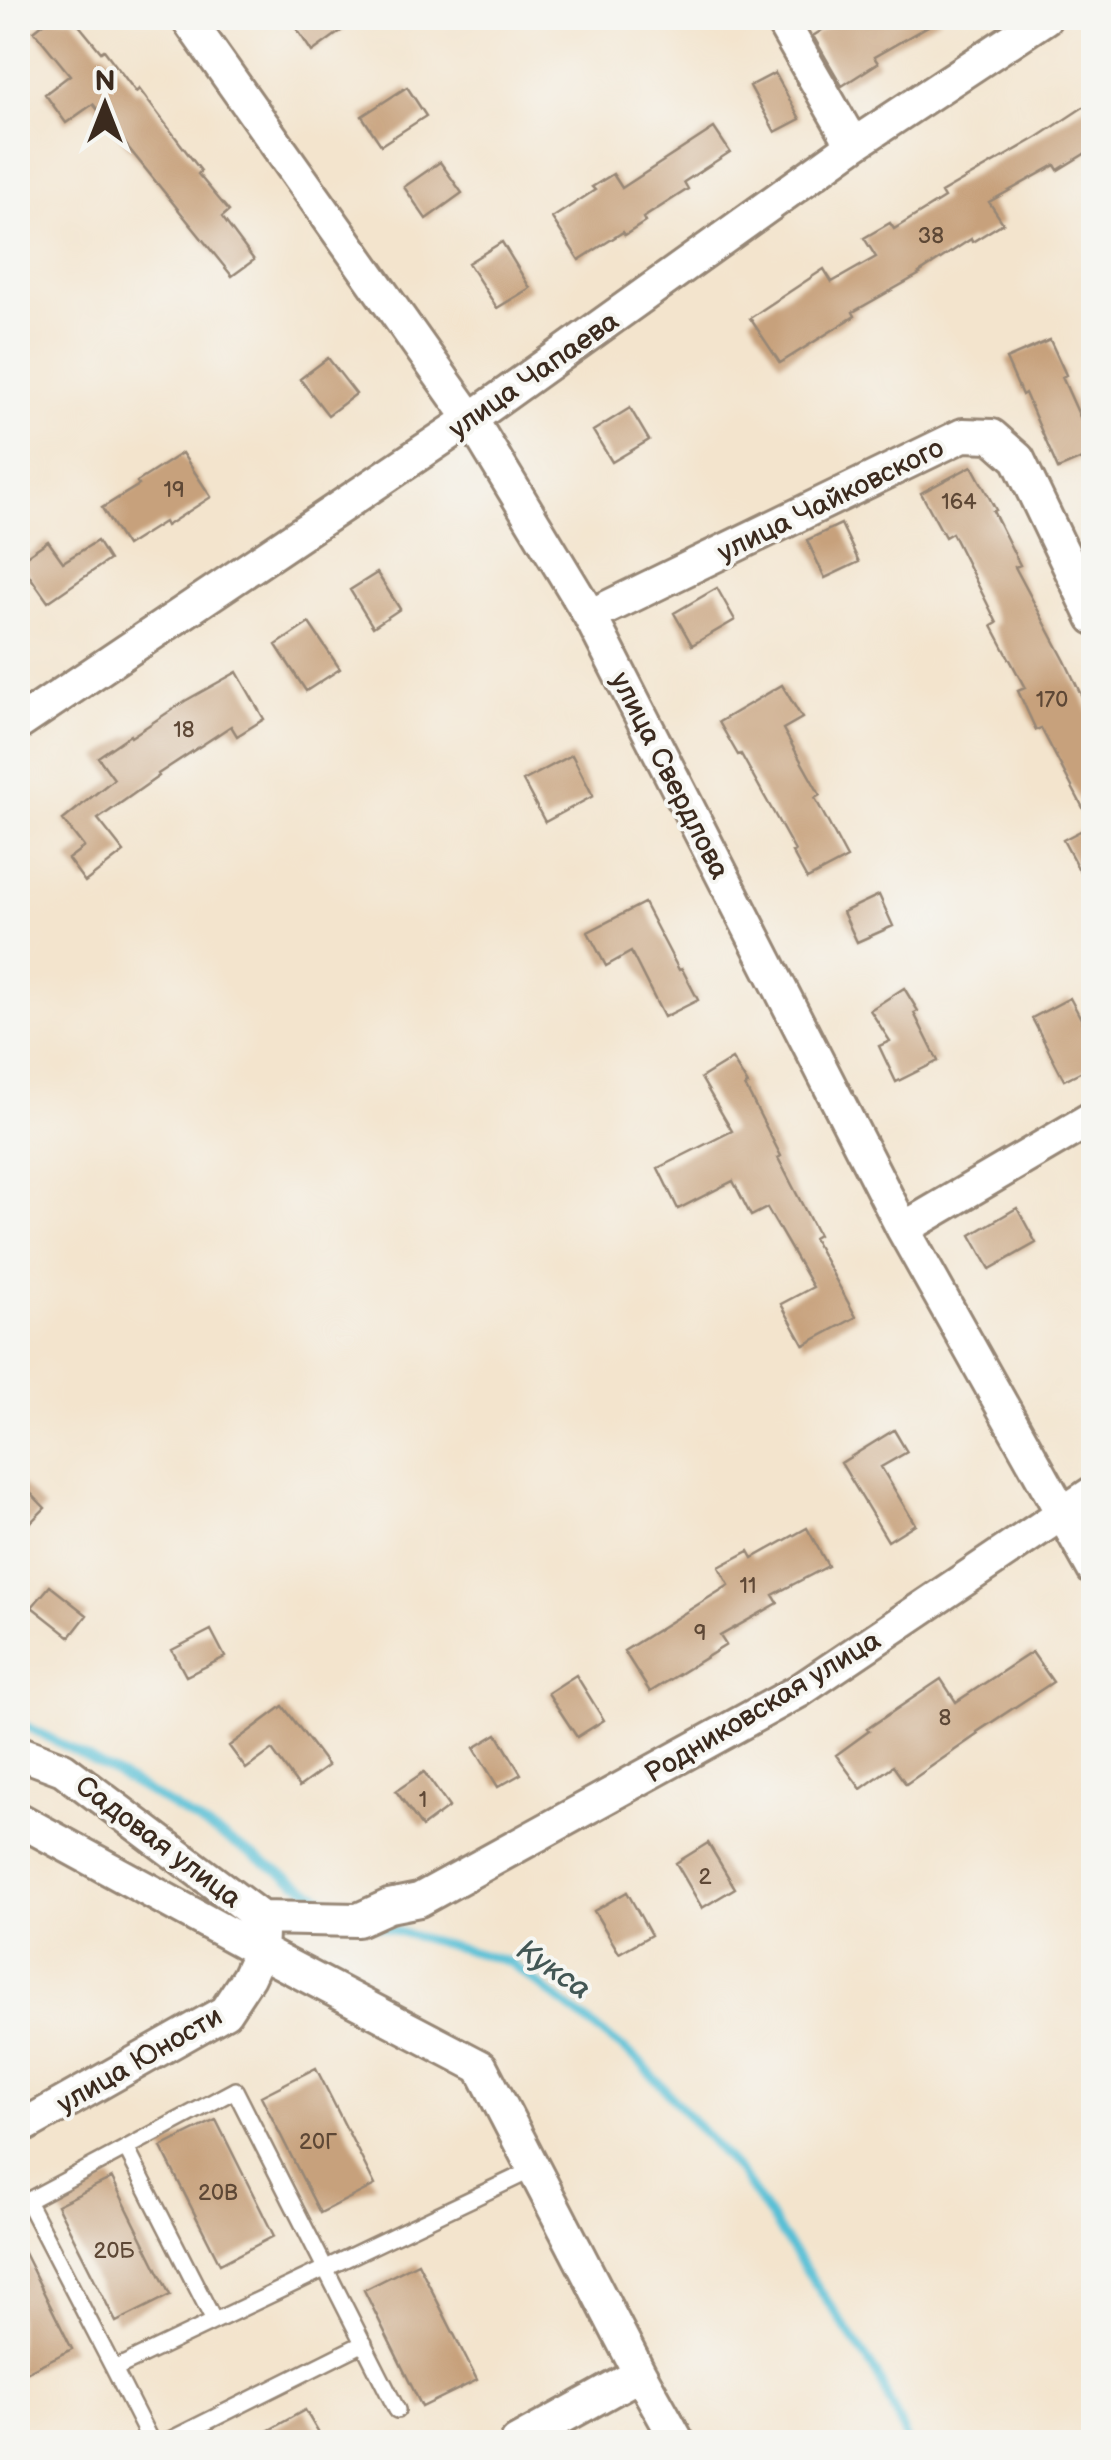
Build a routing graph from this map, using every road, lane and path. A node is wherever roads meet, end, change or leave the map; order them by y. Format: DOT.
graph roads {
  1 [pos="186,18"];
  2 [pos="780,18"];
  3 [pos="1045,18"];
  4 [pos="852,145"];
  5 [pos="471,419"];
  6 [pos="590,616"];
  7 [pos="1094,618"];
  8 [pos="18,724"];
  9 [pos="1094,1117"];
  10 [pos="903,1229"];
  11 [pos="1094,1492"];
  12 [pos="1061,1514"];
  13 [pos="1094,1570"];
  14 [pos="18,1752"];
  15 [pos="18,1819"];
  16 [pos="418,1900"];
  17 [pos="262,1918"];
  18 [pos="260,1952"];
  19 [pos="18,2129"];
  20 [pos="126,2148"];
  21 [pos="534,2169"];
  22 [pos="326,2268"];
  23 [pos="214,2321"];
  24 [pos="364,2343"];
  25 [pos="114,2369"];
  26 [pos="640,2374"];
  27 [pos="398,2410"];
  28 [pos="151,2442"];
  29 [pos="166,2442"];
  30 [pos="516,2442"];
  31 [pos="678,2442"];
  1 -- 5 [label="street, улица Свердлова"];
  2 -- 4 [label="street"];
  3 -- 4 [label="street, улица Чапаева"];
  4 -- 5 [label="street, улица Чапаева"];
  5 -- 6 [label="street, улица Свердлова"];
  5 -- 8 [label="street, улица Чапаева"];
  6 -- 7 [label="street, улица Чайковского"];
  6 -- 10 [label="street, улица Свердлова"];
  9 -- 10 [label="street"];
  10 -- 12 [label="street, улица Свердлова"];
  11 -- 12 [label="street, Родниковская улица"];
  12 -- 13 [label="street, улица Свердлова"];
  12 -- 16 [label="street, Родниковская улица"];
  14 -- 17 [label="street, Садовая улица"];
  15 -- 18 [label="street"];
  16 -- 17 [label="street, Садовая улица"];
  17 -- 18 [label="street, улица Юности"];
  18 -- 19 [label="street, улица Юности"];
  18 -- 21 [label="street"];
  20 -- 22 [label="lane"];
  20 -- 23 [label="lane"];
  20 -- 25 [label="lane"];
  21 -- 22 [label="lane"];
  21 -- 26 [label="street"];
  22 -- 23 [label="lane"];
  22 -- 24 [label="lane"];
  23 -- 25 [label="lane"];
  24 -- 27 [label="lane"];
  24 -- 29 [label="lane"];
  25 -- 28 [label="lane"];
  26 -- 30 [label="street"];
  26 -- 31 [label="street"];
}
